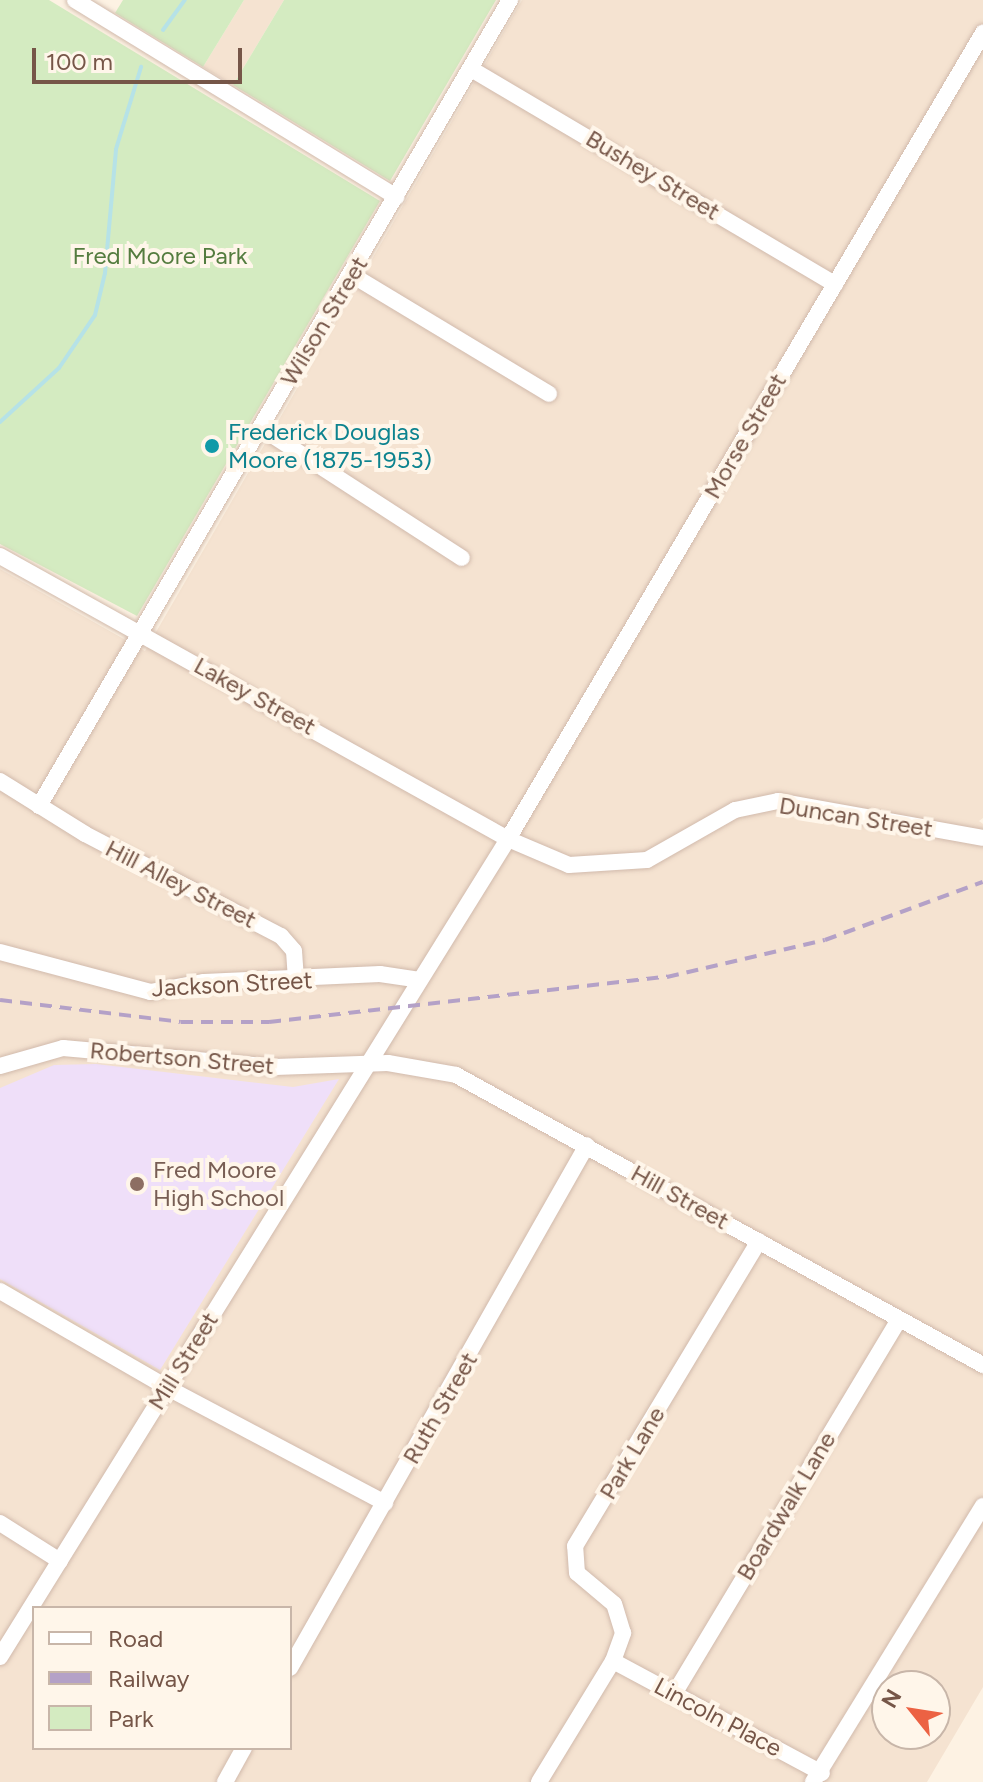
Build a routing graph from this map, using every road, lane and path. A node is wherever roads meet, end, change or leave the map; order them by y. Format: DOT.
graph roads {
  1 [pos="75,0"];
  2 [pos="510,0"];
  3 [pos="983,33"];
  4 [pos="471,69"];
  5 [pos="397,197"];
  6 [pos="352,275"];
  7 [pos="835,284"];
  8 [pos="549,394"];
  9 [pos="261,428"];
  10 [pos="0,556"];
  11 [pos="462,558"];
  12 [pos="141,633"];
  13 [pos="0,781"];
  14 [pos="39,806"];
  15 [pos="983,838"];
  16 [pos="508,839"];
  17 [pos="0,952"];
  18 [pos="420,980"];
  19 [pos="296,981"];
  20 [pos="367,1065"];
  21 [pos="0,1066"];
  22 [pos="587,1145"];
  23 [pos="759,1241"];
  24 [pos="0,1291"];
  25 [pos="899,1319"];
  26 [pos="983,1365"];
  27 [pos="166,1387"];
  28 [pos="385,1503"];
  29 [pos="983,1506"];
  30 [pos="0,1523"];
  31 [pos="60,1561"];
  32 [pos="0,1657"];
  33 [pos="613,1661"];
  34 [pos="292,1665"];
  35 [pos="674,1694"];
  36 [pos="243,1750"];
  37 [pos="817,1778"];
  38 [pos="225,1782"];
  39 [pos="539,1782"];
  1 -- 5 [label="street"];
  2 -- 4 [label="street, Wilson Street"];
  3 -- 7 [label="street, Morse Street"];
  4 -- 5 [label="street, Wilson Street"];
  4 -- 7 [label="street, Bushey Street"];
  5 -- 6 [label="street, Wilson Street"];
  6 -- 8 [label="street"];
  6 -- 9 [label="street, Wilson Street"];
  7 -- 16 [label="street, Morse Street"];
  9 -- 11 [label="street"];
  9 -- 12 [label="street, Wilson Street"];
  10 -- 12 [label="street, Lakey Street"];
  12 -- 14 [label="street, Wilson Street"];
  12 -- 16 [label="street, Lakey Street"];
  13 -- 14 [label="street, Hill Alley Street"];
  14 -- 19 [label="street, Hill Alley Street"];
  15 -- 16 [label="street, Duncan Street"];
  16 -- 18 [label="street, Morse Street"];
  17 -- 19 [label="street, Jackson Street"];
  18 -- 19 [label="street, Jackson Street"];
  18 -- 20 [label="street, Mill Street"];
  20 -- 21 [label="street, Robertson Street"];
  20 -- 22 [label="street, Hill Street"];
  20 -- 27 [label="street, Mill Street"];
  22 -- 23 [label="street, Hill Street"];
  22 -- 28 [label="street, Ruth Street"];
  23 -- 25 [label="street, Hill Street"];
  23 -- 33 [label="street, Park Lane"];
  24 -- 27 [label="street"];
  25 -- 26 [label="street, Hill Street"];
  25 -- 35 [label="street, Boardwalk Lane"];
  27 -- 28 [label="street"];
  27 -- 31 [label="street, Mill Street"];
  28 -- 34 [label="street, Ruth Street"];
  29 -- 37 [label="street"];
  30 -- 31 [label="street"];
  31 -- 32 [label="street, Mill Street"];
  33 -- 35 [label="street, Lincoln Place"];
  33 -- 39 [label="street"];
  35 -- 37 [label="street, Lincoln Place"];
  36 -- 38 [label="street"];
}
